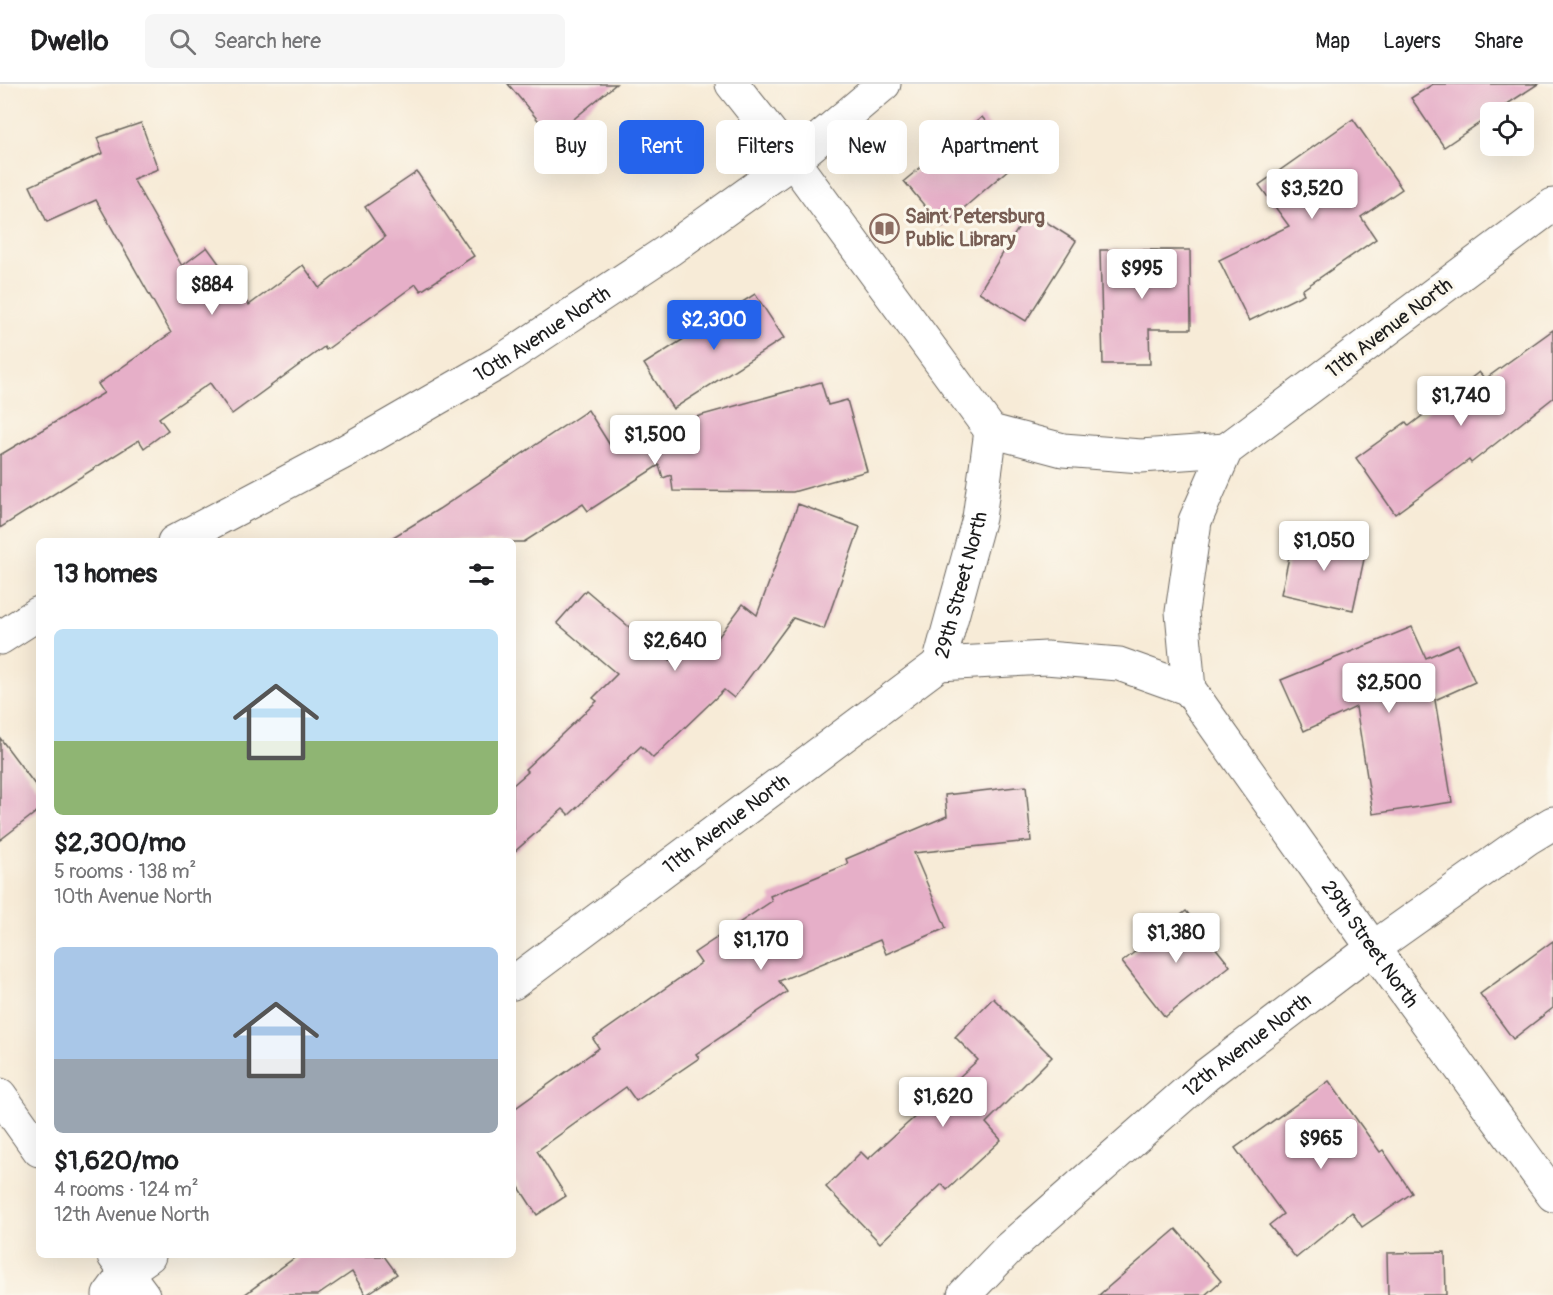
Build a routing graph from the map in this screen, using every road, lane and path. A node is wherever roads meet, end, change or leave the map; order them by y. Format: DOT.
graph roads {
  1 [pos="732,84"];
  2 [pos="884,84"];
  3 [pos="761,120"];
  4 [pos="815,142"];
  5 [pos="775,174"];
  6 [pos="803,174"];
  7 [pos="1553,206"];
  8 [pos="991,431"];
  9 [pos="1226,450"];
  10 [pos="182,538"];
  11 [pos="36,615"];
  12 [pos="0,638"];
  13 [pos="939,664"];
  14 [pos="1189,689"];
  15 [pos="1553,823"];
  16 [pos="1373,948"];
  17 [pos="516,981"];
  18 [pos="0,1095"];
  19 [pos="36,1146"];
  20 [pos="1553,1195"];
  21 [pos="964,1295"];
  1 -- 3 [label="street"];
  2 -- 4 [label="street, 10th Avenue North"];
  5 -- 10 [label="street, 10th Avenue North"];
  6 -- 8 [label="street"];
  7 -- 9 [label="street, 11th Avenue North"];
  8 -- 9 [label="street"];
  8 -- 13 [label="street, 29th Street North"];
  9 -- 14 [label="street"];
  11 -- 12 [label="street"];
  13 -- 14 [label="street, 29th Street North"];
  13 -- 17 [label="street, 11th Avenue North"];
  14 -- 16 [label="street, 29th Street North"];
  15 -- 16 [label="street, 12th Avenue North"];
  16 -- 20 [label="street, 29th Street North"];
  16 -- 21 [label="street, 12th Avenue North"];
  18 -- 19 [label="street"];
}
